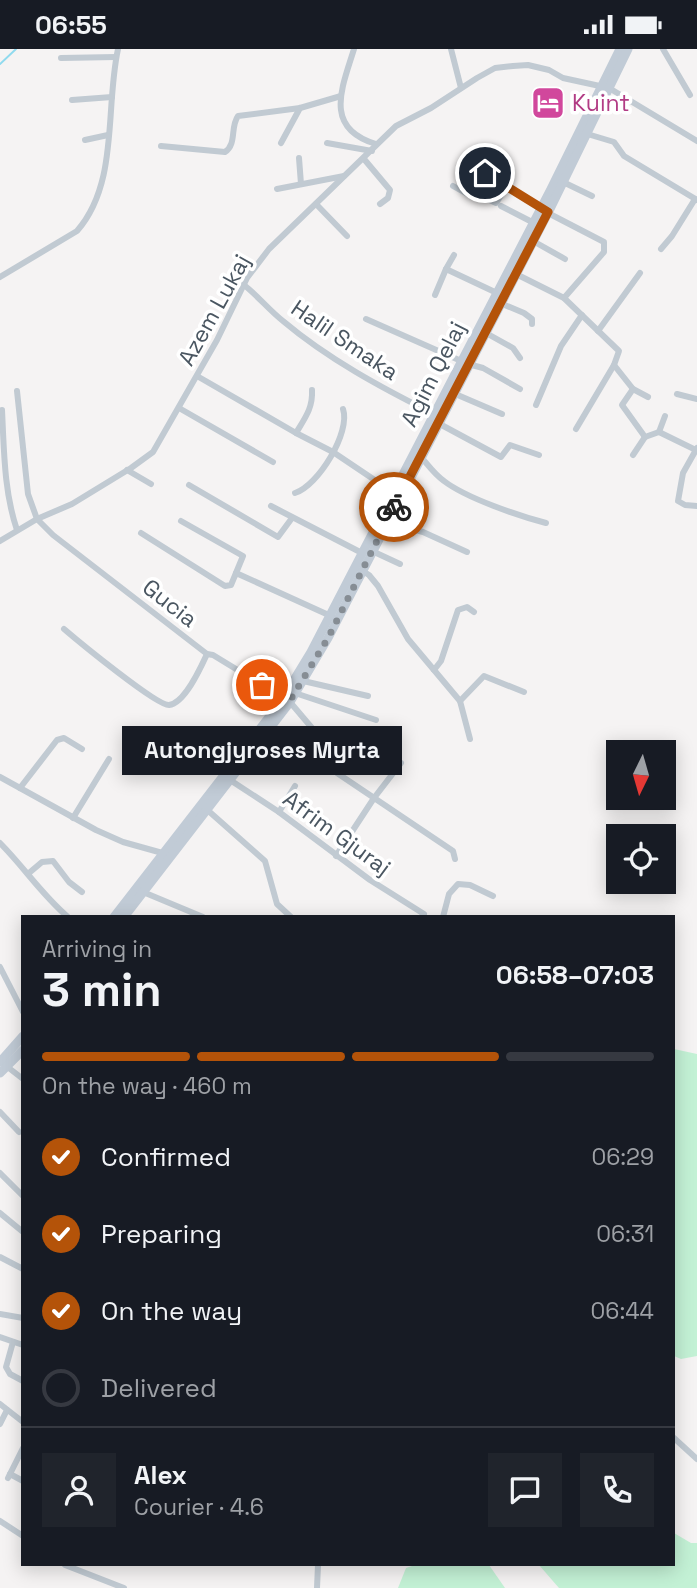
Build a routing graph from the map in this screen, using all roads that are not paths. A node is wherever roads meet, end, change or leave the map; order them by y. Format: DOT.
graph roads {
  1 [pos="118,49"];
  2 [pos="354,49"];
  3 [pos="451,49"];
  4 [pos="621,49"];
  5 [pos="628,49"];
  6 [pos="663,49"];
  7 [pos="116,57"];
  8 [pos="61,58"];
  9 [pos="606,87"];
  10 [pos="461,88"];
  11 [pos="690,95"];
  12 [pos="341,96"];
  13 [pos="112,97"];
  14 [pos="72,100"];
  15 [pos="300,108"];
  16 [pos="583,133"];
  17 [pos="108,135"];
  18 [pos="85,140"];
  19 [pos="697,141"];
  20 [pos="281,143"];
  21 [pos="327,143"];
  22 [pos="376,144"];
  23 [pos="161,146"];
  24 [pos="372,151"];
  25 [pos="299,158"];
  26 [pos="364,159"];
  27 [pos="463,160"];
  28 [pos="346,176"];
  29 [pos="563,182"];
  30 [pos="301,184"];
  31 [pos="453,186"];
  32 [pos="507,186"];
  33 [pos="277,189"];
  34 [pos="554,191"];
  35 [pos="592,197"];
  36 [pos="696,200"];
  37 [pos="380,204"];
  38 [pos="316,205"];
  39 [pos="501,207"];
  40 [pos="545,210"];
  41 [pos="534,223"];
  42 [pos="347,236"];
  43 [pos="533,241"];
  44 [pos="661,249"];
  45 [pos="454,254"];
  46 [pos="565,259"];
  47 [pos="446,269"];
  48 [pos="512,272"];
  49 [pos="640,273"];
  50 [pos="0,277"];
  51 [pos="244,285"];
  52 [pos="497,293"];
  53 [pos="435,295"];
  54 [pos="564,298"];
  55 [pos="500,303"];
  56 [pos="582,315"];
  57 [pos="366,319"];
  58 [pos="533,324"];
  59 [pos="598,331"];
  60 [pos="486,333"];
  61 [pos="520,358"];
  62 [pos="465,363"];
  63 [pos="614,365"];
  64 [pos="197,376"];
  65 [pos="520,389"];
  66 [pos="633,389"];
  67 [pos="312,390"];
  68 [pos="17,391"];
  69 [pos="453,393"];
  70 [pos="677,394"];
  71 [pos="648,397"];
  72 [pos="697,399"];
  73 [pos="536,405"];
  74 [pos="179,408"];
  75 [pos="343,409"];
  76 [pos="2,410"];
  77 [pos="502,414"];
  78 [pos="664,417"];
  79 [pos="435,419"];
  80 [pos="576,429"];
  81 [pos="659,432"];
  82 [pos="296,433"];
  83 [pos="645,437"];
  84 [pos="696,449"];
  85 [pos="333,452"];
  86 [pos="417,454"];
  87 [pos="539,455"];
  88 [pos="633,456"];
  89 [pos="273,462"];
  90 [pos="127,470"];
  91 [pos="150,484"];
  92 [pos="189,485"];
  93 [pos="295,493"];
  94 [pos="397,495"];
  95 [pos="271,506"];
  96 [pos="697,506"];
  97 [pos="292,518"];
  98 [pos="37,519"];
  99 [pos="384,520"];
  100 [pos="181,521"];
  101 [pos="546,523"];
  102 [pos="18,530"];
  103 [pos="141,533"];
  104 [pos="0,541"];
  105 [pos="367,552"];
  106 [pos="467,552"];
  107 [pos="400,564"];
  108 [pos="359,568"];
  109 [pos="236,573"];
  110 [pos="474,612"];
  111 [pos="333,617"];
  112 [pos="64,629"];
  113 [pos="207,654"];
  114 [pos="434,670"];
  115 [pos="298,680"];
  116 [pos="524,692"];
  117 [pos="368,696"];
  118 [pos="289,698"];
  119 [pos="460,701"];
  120 [pos="376,720"];
  121 [pos="470,739"];
  122 [pos="323,740"];
  123 [pos="82,749"];
  124 [pos="109,758"];
  125 [pos="401,763"];
  126 [pos="337,773"];
  127 [pos="0,777"];
  128 [pos="226,778"];
  129 [pos="295,786"];
  130 [pos="20,788"];
  131 [pos="373,798"];
  132 [pos="204,807"];
  133 [pos="279,812"];
  134 [pos="73,818"];
  135 [pos="0,843"];
  136 [pos="167,855"];
  137 [pos="336,856"];
  138 [pos="455,859"];
  139 [pos="29,873"];
  140 [pos="82,892"];
  141 [pos="143,892"];
  142 [pos="493,896"];
  143 [pos="424,914"];
  144 [pos="66,915"];
  145 [pos="120,915"];
  146 [pos="120,915"];
  147 [pos="198,915"];
  148 [pos="289,915"];
  149 [pos="444,915"];
  150 [pos="0,967"];
  151 [pos="21,1008"];
  152 [pos="21,1039"];
  153 [pos="21,1052"];
  154 [pos="2,1066"];
  155 [pos="21,1078"];
  156 [pos="0,1112"];
  157 [pos="19,1132"];
  158 [pos="0,1173"];
  159 [pos="21,1194"];
  160 [pos="0,1213"];
  161 [pos="21,1231"];
  162 [pos="0,1257"];
  163 [pos="21,1268"];
  164 [pos="0,1314"];
  165 [pos="21,1318"];
  166 [pos="0,1337"];
  167 [pos="13,1342"];
  168 [pos="21,1344"];
  169 [pos="21,1380"];
  170 [pos="0,1404"];
  171 [pos="6,1410"];
  172 [pos="21,1421"];
  173 [pos="0,1424"];
  174 [pos="675,1439"];
  175 [pos="21,1452"];
  176 [pos="697,1459"];
  177 [pos="21,1480"];
  178 [pos="0,1521"];
  179 [pos="21,1535"];
  180 [pos="68,1566"];
  181 [pos="318,1566"];
  182 [pos="124,1588"];
  183 [pos="317,1588"];
  1 -- 7 [label="street"];
  2 -- 12 [label="street"];
  3 -- 10 [label="street"];
  4 -- 9 [label="main road"];
  5 -- 9 [label="main road"];
  6 -- 11 [label="street"];
  7 -- 8 [label="street"];
  7 -- 13 [label="street"];
  9 -- 10 [label="street, Azem Lukaj"];
  9 -- 16 [label="main road, Agim Qelaj"];
  9 -- 19 [label="street, Azem Lukaj"];
  10 -- 22 [label="street, Azem Lukaj"];
  12 -- 15 [label="street"];
  12 -- 22 [label="street"];
  13 -- 14 [label="street"];
  13 -- 17 [label="street"];
  15 -- 20 [label="street"];
  15 -- 23 [label="street"];
  16 -- 29 [label="main road, Agim Qelaj"];
  16 -- 34 [label="main road, Agim Qelaj"];
  16 -- 36 [label="street"];
  17 -- 18 [label="street"];
  17 -- 50 [label="street"];
  21 -- 24 [label="street"];
  22 -- 24 [label="street, Azem Lukaj"];
  24 -- 26 [label="street, Azem Lukaj"];
  25 -- 30 [label="street"];
  26 -- 28 [label="street, Azem Lukaj"];
  26 -- 37 [label="street"];
  27 -- 32 [label="street"];
  28 -- 30 [label="street"];
  28 -- 38 [label="street, Azem Lukaj"];
  29 -- 34 [label="main road, Agim Qelaj"];
  29 -- 35 [label="street"];
  30 -- 33 [label="street"];
  31 -- 32 [label="street"];
  32 -- 40 [label="street"];
  34 -- 40 [label="main road, Agim Qelaj"];
  36 -- 44 [label="street"];
  38 -- 42 [label="street"];
  38 -- 51 [label="street, Azem Lukaj"];
  39 -- 41 [label="street"];
  40 -- 41 [label="main road, Agim Qelaj"];
  40 -- 43 [label="main road, Agim Qelaj"];
  40 -- 54 [label="street"];
  41 -- 48 [label="main road, Agim Qelaj"];
  43 -- 46 [label="street"];
  43 -- 48 [label="main road, Agim Qelaj"];
  45 -- 47 [label="street"];
  47 -- 52 [label="street"];
  47 -- 53 [label="street"];
  48 -- 52 [label="main road, Agim Qelaj"];
  48 -- 54 [label="street"];
  48 -- 55 [label="main road, Agim Qelaj"];
  49 -- 59 [label="street"];
  51 -- 64 [label="street, Azem Lukaj"];
  51 -- 79 [label="street, Halil Smaka"];
  52 -- 62 [label="main road, Agim Qelaj"];
  54 -- 56 [label="street"];
  55 -- 58 [label="street"];
  55 -- 60 [label="main road, Agim Qelaj"];
  56 -- 59 [label="street"];
  56 -- 73 [label="street"];
  57 -- 62 [label="street"];
  59 -- 63 [label="street"];
  60 -- 61 [label="street, Agim Qelaj"];
  60 -- 62 [label="main road, Agim Qelaj"];
  62 -- 65 [label="street, Agim Qelaj"];
  62 -- 69 [label="main road, Agim Qelaj"];
  62 -- 79 [label="main road, Agim Qelaj"];
  63 -- 66 [label="street"];
  63 -- 80 [label="street"];
  64 -- 74 [label="street, Azem Lukaj"];
  64 -- 82 [label="street"];
  66 -- 71 [label="street"];
  66 -- 83 [label="street"];
  67 -- 82 [label="street"];
  68 -- 98 [label="street"];
  69 -- 77 [label="street"];
  69 -- 79 [label="main road, Agim Qelaj"];
  70 -- 72 [label="street"];
  74 -- 89 [label="street"];
  74 -- 90 [label="street, Azem Lukaj"];
  75 -- 85 [label="street"];
  76 -- 102 [label="street"];
  78 -- 81 [label="street"];
  79 -- 86 [label="main road, Agim Qelaj"];
  79 -- 87 [label="street, Halil Smaka"];
  81 -- 83 [label="street"];
  81 -- 84 [label="street"];
  82 -- 85 [label="street"];
  83 -- 88 [label="street"];
  84 -- 96 [label="street"];
  85 -- 93 [label="street"];
  85 -- 94 [label="street"];
  86 -- 94 [label="main road, Agim Qelaj"];
  86 -- 101 [label="street"];
  90 -- 91 [label="street"];
  90 -- 98 [label="street, Azem Lukaj"];
  92 -- 97 [label="street"];
  94 -- 99 [label="main road, Agim Qelaj"];
  95 -- 97 [label="street"];
  97 -- 105 [label="street"];
  98 -- 102 [label="street, Azem Lukaj"];
  98 -- 113 [label="street, Gucia"];
  99 -- 105 [label="main road, Agim Qelaj"];
  99 -- 106 [label="street"];
  100 -- 109 [label="street"];
  102 -- 104 [label="street, Azem Lukaj"];
  103 -- 109 [label="street"];
  105 -- 107 [label="street"];
  105 -- 108 [label="main road, Agim Qelaj"];
  108 -- 111 [label="main road, Agim Qelaj"];
  108 -- 114 [label="street"];
  109 -- 111 [label="street"];
  110 -- 114 [label="street"];
  111 -- 115 [label="main road, Agim Qelaj"];
  112 -- 113 [label="street"];
  113 -- 118 [label="street, Gucia"];
  114 -- 119 [label="street"];
  115 -- 117 [label="street"];
  115 -- 118 [label="main road, Agim Qelaj"];
  116 -- 119 [label="street"];
  118 -- 120 [label="street"];
  118 -- 122 [label="street"];
  118 -- 128 [label="main road, Agim Qelaj"];
  119 -- 121 [label="street"];
  123 -- 130 [label="street"];
  124 -- 134 [label="street"];
  125 -- 131 [label="street"];
  126 -- 131 [label="street"];
  127 -- 130 [label="street"];
  128 -- 132 [label="main road, Agim Qelaj"];
  128 -- 133 [label="street, Afrim Gjuraj"];
  129 -- 133 [label="street"];
  130 -- 134 [label="street"];
  131 -- 137 [label="street"];
  131 -- 138 [label="street"];
  132 -- 136 [label="main road, Agim Qelaj"];
  132 -- 148 [label="street"];
  133 -- 137 [label="street, Afrim Gjuraj"];
  134 -- 136 [label="street"];
  135 -- 139 [label="street"];
  136 -- 141 [label="main road, Agim Qelaj"];
  136 -- 145 [label="main road, Agim Qelaj"];
  137 -- 143 [label="street, Afrim Gjuraj"];
  139 -- 140 [label="street"];
  139 -- 144 [label="street"];
  141 -- 146 [label="main road, Agim Qelaj"];
  141 -- 147 [label="street"];
  142 -- 149 [label="street"];
  150 -- 151 [label="street"];
  152 -- 154 [label="main road"];
  153 -- 154 [label="main road"];
  154 -- 155 [label="street"];
  156 -- 157 [label="street"];
  158 -- 159 [label="street"];
  160 -- 161 [label="street"];
  162 -- 163 [label="street"];
  164 -- 165 [label="street"];
  166 -- 167 [label="street"];
  167 -- 168 [label="street"];
  167 -- 169 [label="street"];
  170 -- 171 [label="street"];
  171 -- 172 [label="street"];
  171 -- 173 [label="street"];
  174 -- 176 [label="street"];
  175 -- 177 [label="street"];
  178 -- 179 [label="street"];
  180 -- 182 [label="street"];
  181 -- 183 [label="street"];
}
